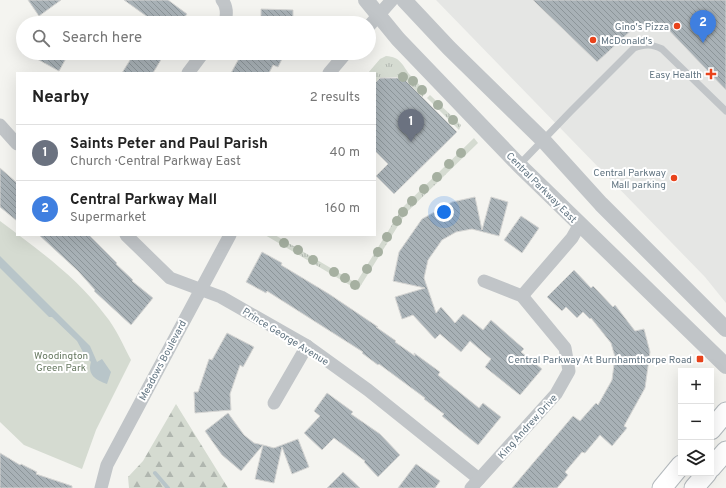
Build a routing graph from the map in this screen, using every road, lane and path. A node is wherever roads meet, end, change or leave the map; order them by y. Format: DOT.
graph roads {
  1 [pos="222,0"];
  2 [pos="366,0"];
  3 [pos="392,0"];
  4 [pos="404,0"];
  5 [pos="227,16"];
  6 [pos="372,16"];
  7 [pos="376,17"];
  8 [pos="376,22"];
  9 [pos="198,60"];
  10 [pos="340,60"];
  11 [pos="189,72"];
  12 [pos="330,72"];
  13 [pos="726,112"];
  14 [pos="0,125"];
  15 [pos="543,140"];
  16 [pos="16,143"];
  17 [pos="519,165"];
  18 [pos="580,224"];
  19 [pos="127,236"];
  20 [pos="229,236"];
  21 [pos="484,281"];
  22 [pos="200,289"];
  23 [pos="522,296"];
  24 [pos="726,329"];
  25 [pos="307,346"];
  26 [pos="726,366"];
  27 [pos="274,404"];
  28 [pos="726,412"];
  29 [pos="714,426"];
  30 [pos="726,450"];
  31 [pos="714,464"];
  32 [pos="678,469"];
  33 [pos="704,476"];
  34 [pos="475,484"];
  35 [pos="101,488"];
  36 [pos="662,488"];
  37 [pos="694,488"];
  1 -- 5 [label="street"];
  2 -- 6 [label="street, Central Parkway East"];
  3 -- 7 [label="street"];
  4 -- 15 [label="street"];
  8 -- 17 [label="street, Central Parkway East"];
  9 -- 11 [label="street"];
  10 -- 12 [label="street"];
  13 -- 15 [label="lane"];
  14 -- 16 [label="street"];
  15 -- 17 [label="lane"];
  15 -- 24 [label="street"];
  17 -- 18 [label="street, Central Parkway East"];
  18 -- 23 [label="street"];
  18 -- 26 [label="street, Central Parkway East"];
  19 -- 22 [label="street, Prince George Avenue"];
  20 -- 22 [label="street, Meadows Boulevard"];
  21 -- 23 [label="street"];
  22 -- 25 [label="street, Prince George Avenue"];
  22 -- 35 [label="street, Meadows Boulevard"];
  23 -- 34 [label="street, King Andrew Drive"];
  25 -- 27 [label="street"];
  25 -- 34 [label="street, Prince George Avenue"];
  28 -- 29 [label="main road"];
  30 -- 31 [label="main road"];
  32 -- 36 [label="main road"];
  33 -- 37 [label="main road"];
}
